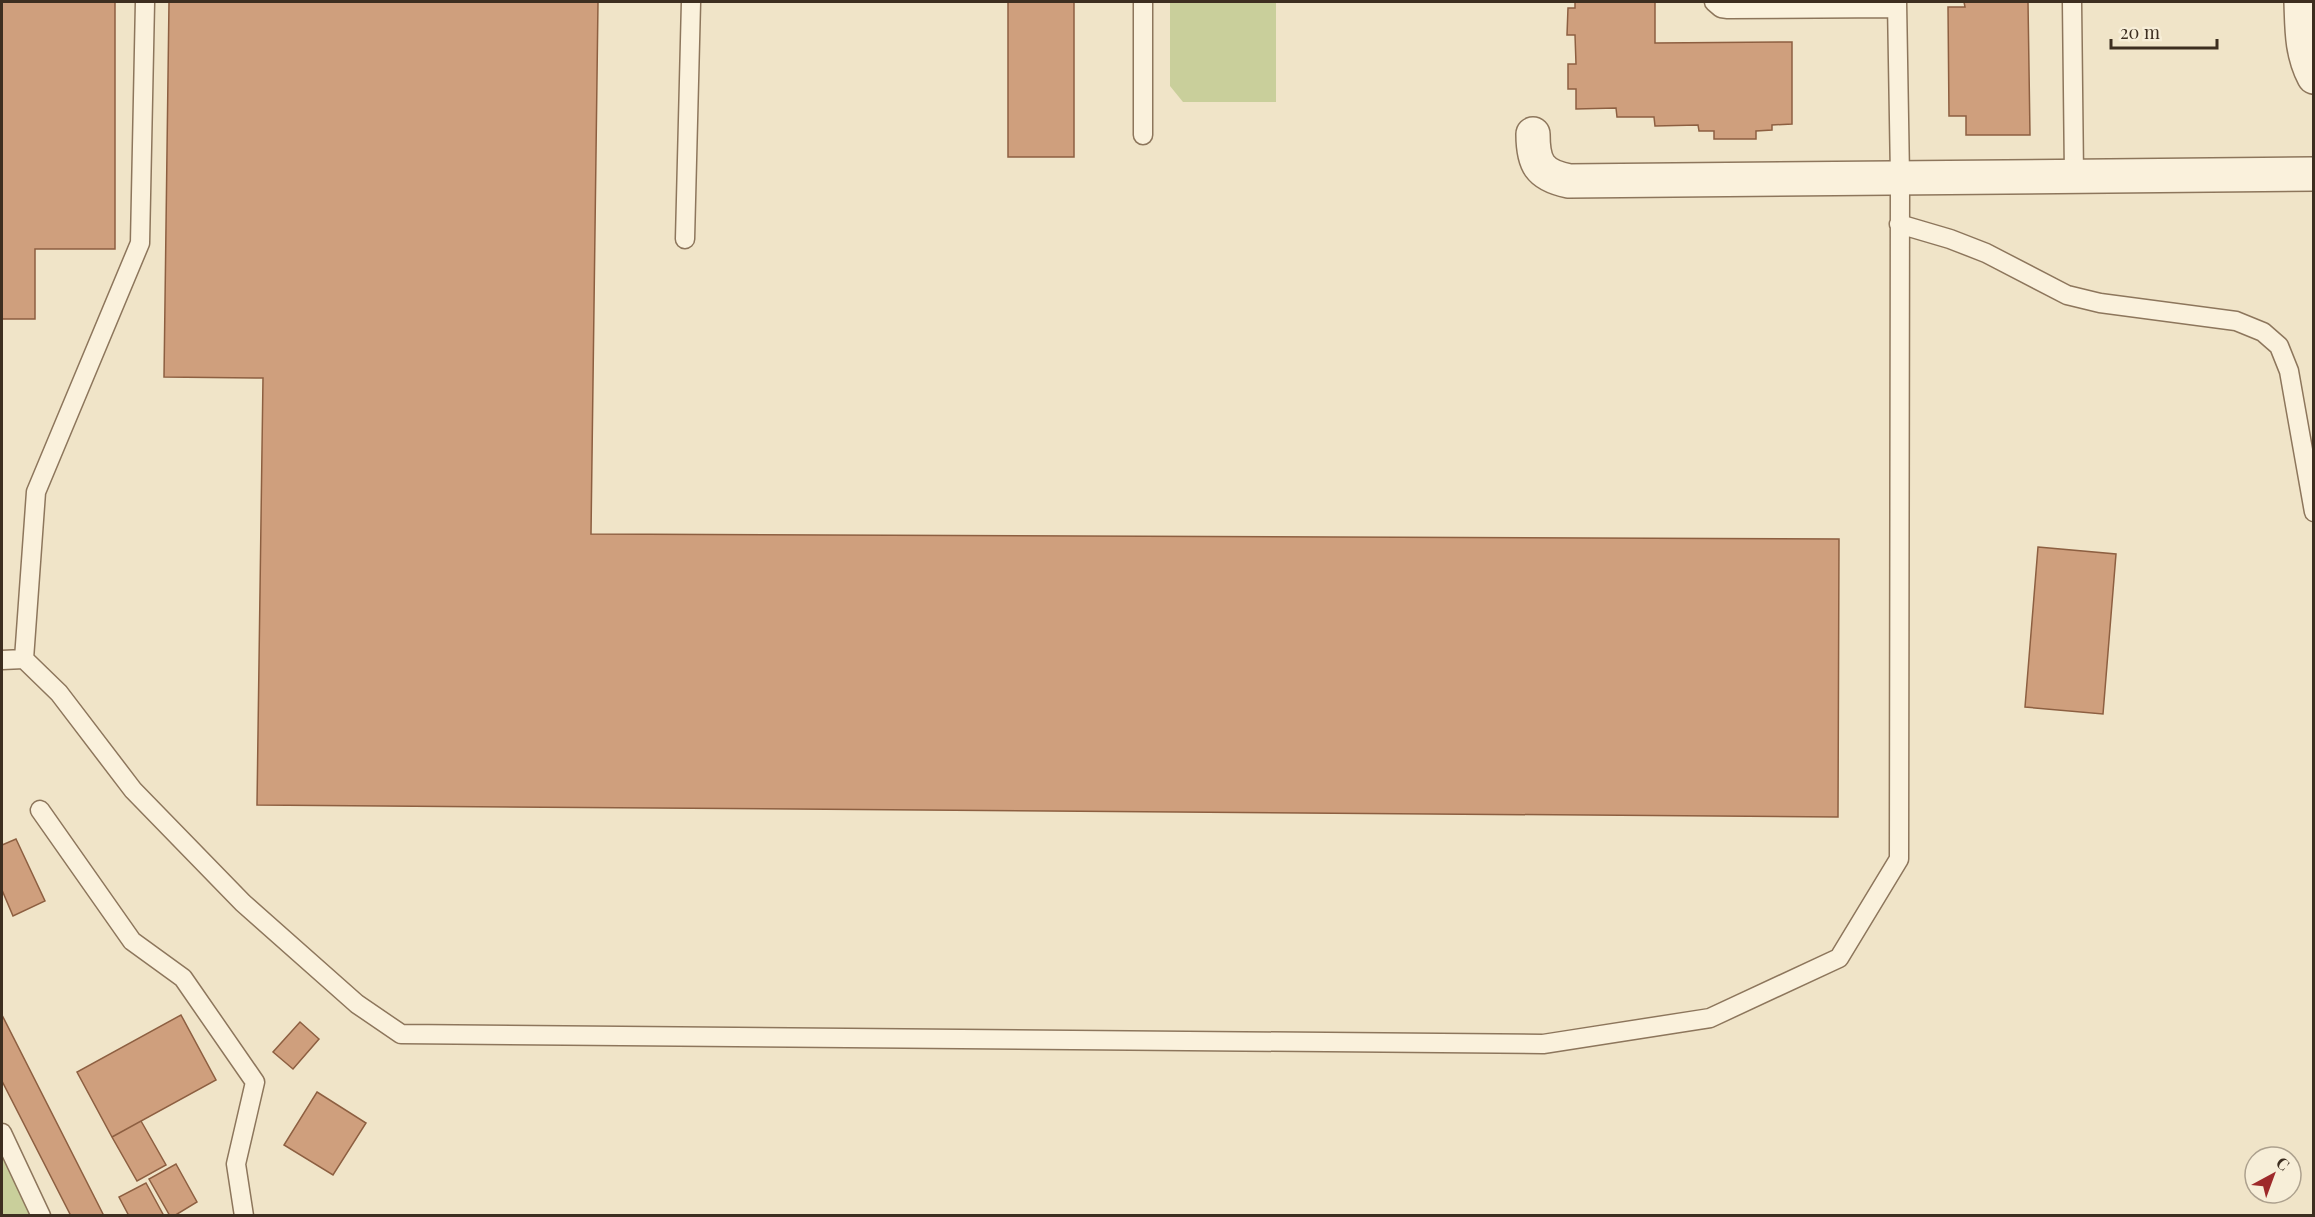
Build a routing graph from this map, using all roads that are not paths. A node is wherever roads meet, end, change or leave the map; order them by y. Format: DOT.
graph roads {
  1 [pos="145,2"];
  2 [pos="691,2"];
  3 [pos="1143,2"];
  4 [pos="1714,2"];
  5 [pos="2072,2"];
  6 [pos="2301,2"];
  7 [pos="1897,5"];
  8 [pos="2313,77"];
  9 [pos="1533,134"];
  10 [pos="1143,135"];
  11 [pos="2313,174"];
  12 [pos="2074,176"];
  13 [pos="1900,177"];
  14 [pos="1899,225"];
  15 [pos="685,239"];
  16 [pos="2313,512"];
  17 [pos="24,658"];
  18 [pos="2,660"];
  19 [pos="40,810"];
  20 [pos="2,1133"];
  21 [pos="41,1215"];
  22 [pos="244,1215"];
  1 -- 17 [label="lane"];
  2 -- 15 [label="lane"];
  3 -- 10 [label="lane"];
  4 -- 7 [label="lane"];
  5 -- 12 [label="lane"];
  6 -- 8 [label="street"];
  7 -- 13 [label="lane"];
  9 -- 13 [label="street"];
  11 -- 12 [label="street"];
  12 -- 13 [label="street"];
  13 -- 14 [label="lane"];
  14 -- 16 [label="lane"];
  14 -- 17 [label="lane"];
  17 -- 18 [label="lane"];
  19 -- 22 [label="lane"];
  20 -- 21 [label="lane"];
}
